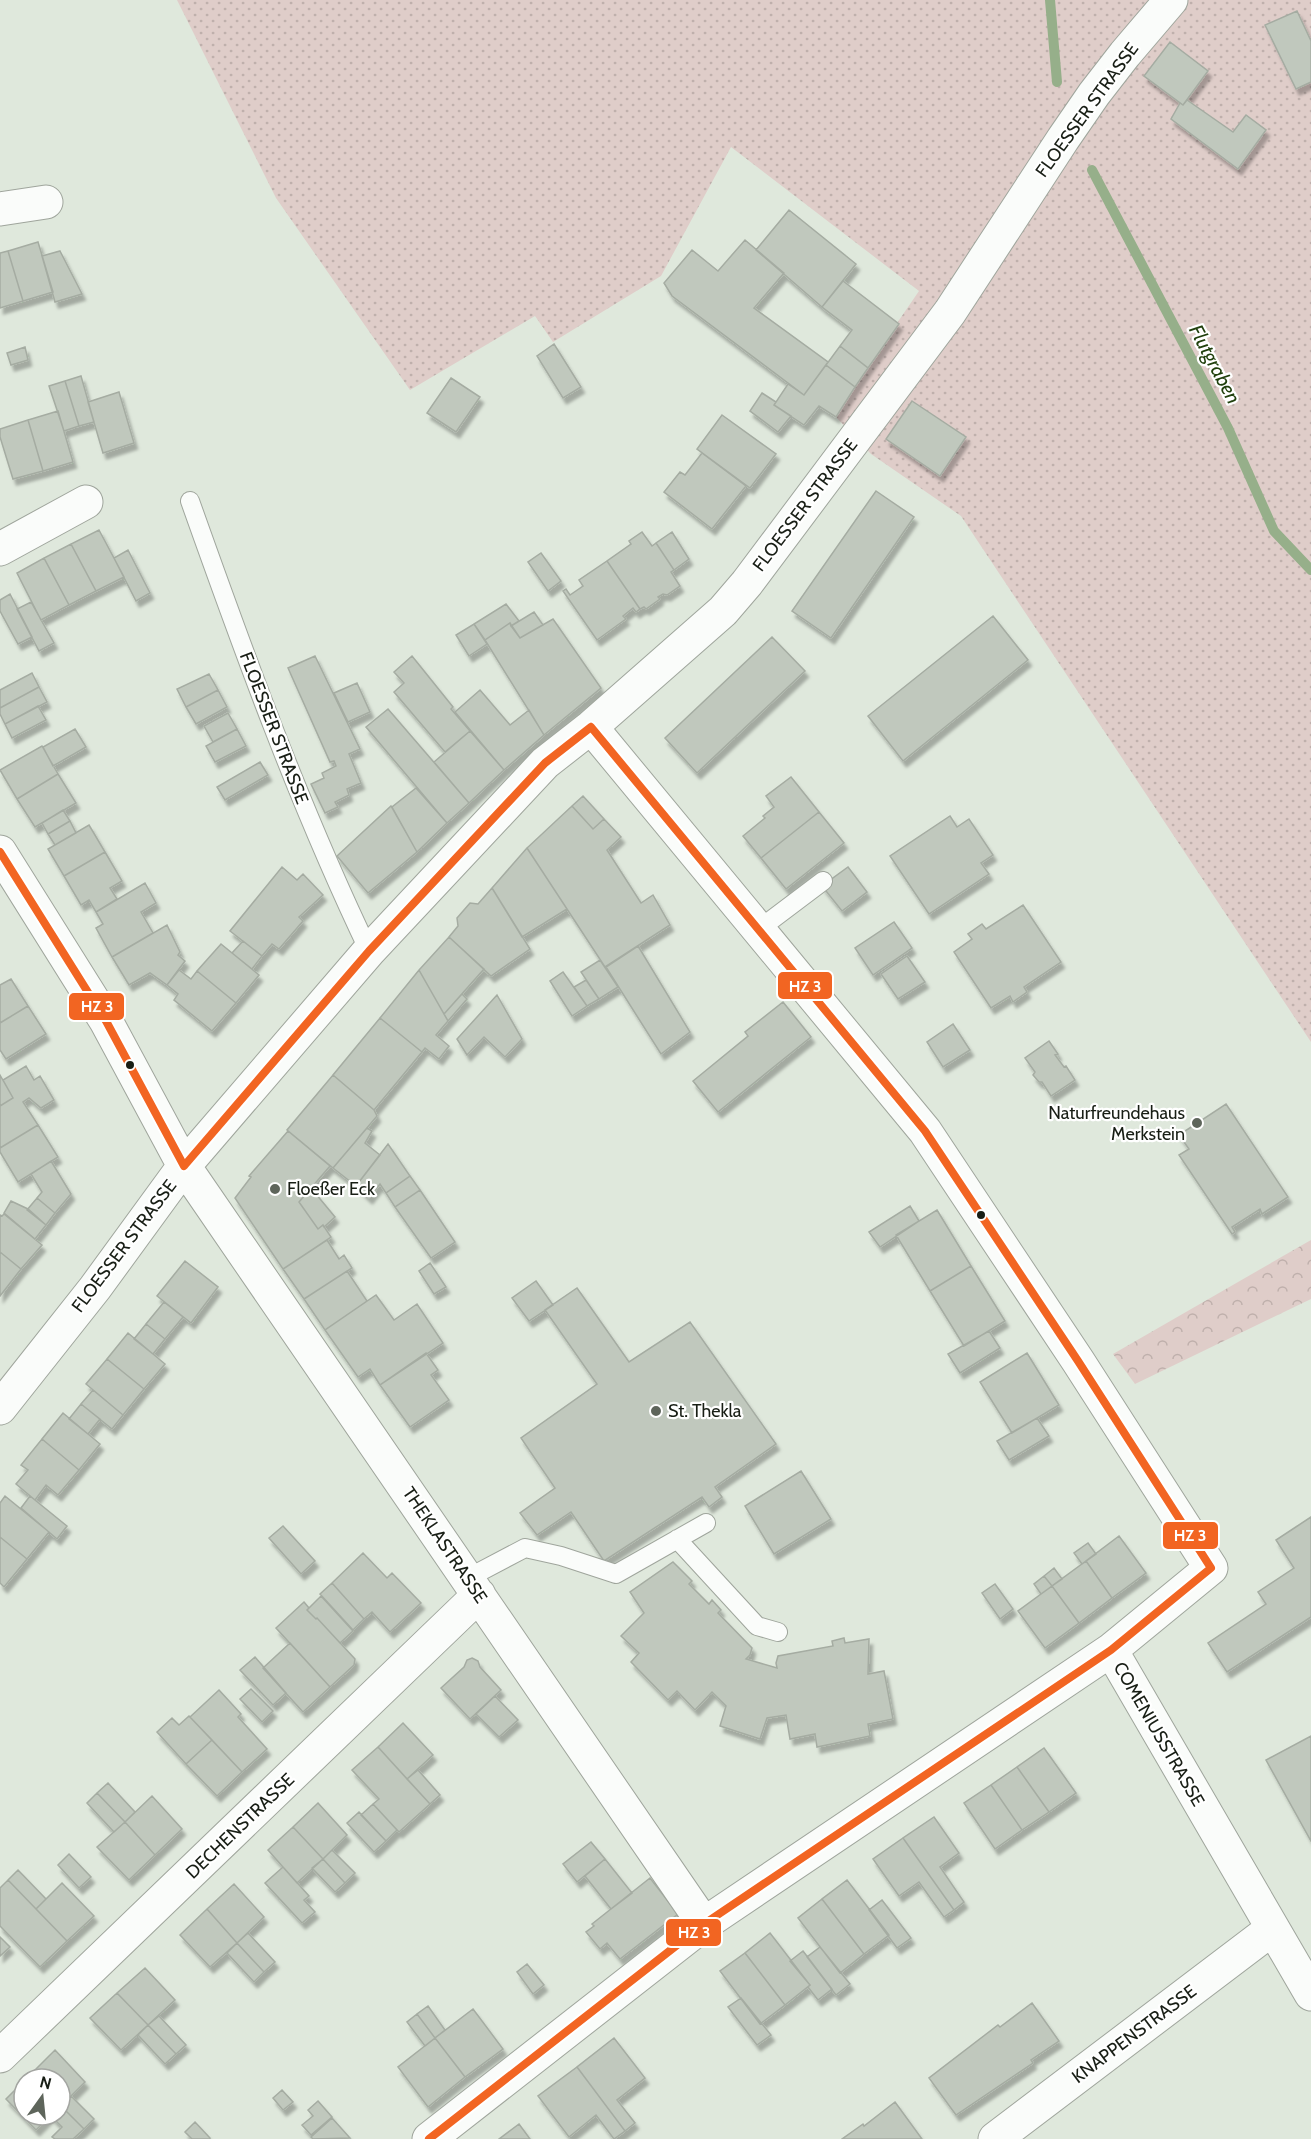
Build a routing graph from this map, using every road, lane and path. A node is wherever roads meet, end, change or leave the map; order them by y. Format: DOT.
graph roads {
  1 [pos="1171,0"];
  2 [pos="46,202"];
  3 [pos="0,208"];
  4 [pos="190,501"];
  5 [pos="86,502"];
  6 [pos="0,549"];
  7 [pos="591,727"];
  8 [pos="0,852"];
  9 [pos="823,881"];
  10 [pos="758,930"];
  11 [pos="369,951"];
  12 [pos="184,1166"];
  13 [pos="0,1408"];
  14 [pos="706,1523"];
  15 [pos="676,1539"];
  16 [pos="473,1587"];
  17 [pos="778,1632"];
  18 [pos="1111,1650"];
  19 [pos="704,1924"];
  20 [pos="1272,1929"];
  21 [pos="1311,1994"];
  22 [pos="0,2056"];
  23 [pos="429,2139"];
  24 [pos="995,2139"];
  1 -- 7 [label="street, FLOESSER STRASSE"];
  2 -- 3 [label="street"];
  4 -- 11 [label="lane, FLOESSER STRASSE"];
  5 -- 6 [label="street"];
  7 -- 10 [label="street, COMENIUSSTRASSE"];
  7 -- 11 [label="street, FLOESSER STRASSE"];
  8 -- 12 [label="street, THEKLASTRASSE"];
  9 -- 10 [label="lane"];
  10 -- 18 [label="street, COMENIUSSTRASSE"];
  11 -- 12 [label="street, FLOESSER STRASSE"];
  12 -- 13 [label="street, FLOESSER STRASSE"];
  12 -- 16 [label="street, THEKLASTRASSE"];
  14 -- 15 [label="lane"];
  15 -- 16 [label="lane"];
  15 -- 17 [label="lane"];
  16 -- 19 [label="street, THEKLASTRASSE"];
  16 -- 22 [label="street, DECHENSTRASSE"];
  18 -- 19 [label="street"];
  18 -- 20 [label="street, COMENIUSSTRASSE"];
  19 -- 23 [label="street"];
  20 -- 21 [label="street, COMENIUSSTRASSE"];
  20 -- 24 [label="street, KNAPPENSTRASSE"];
}
